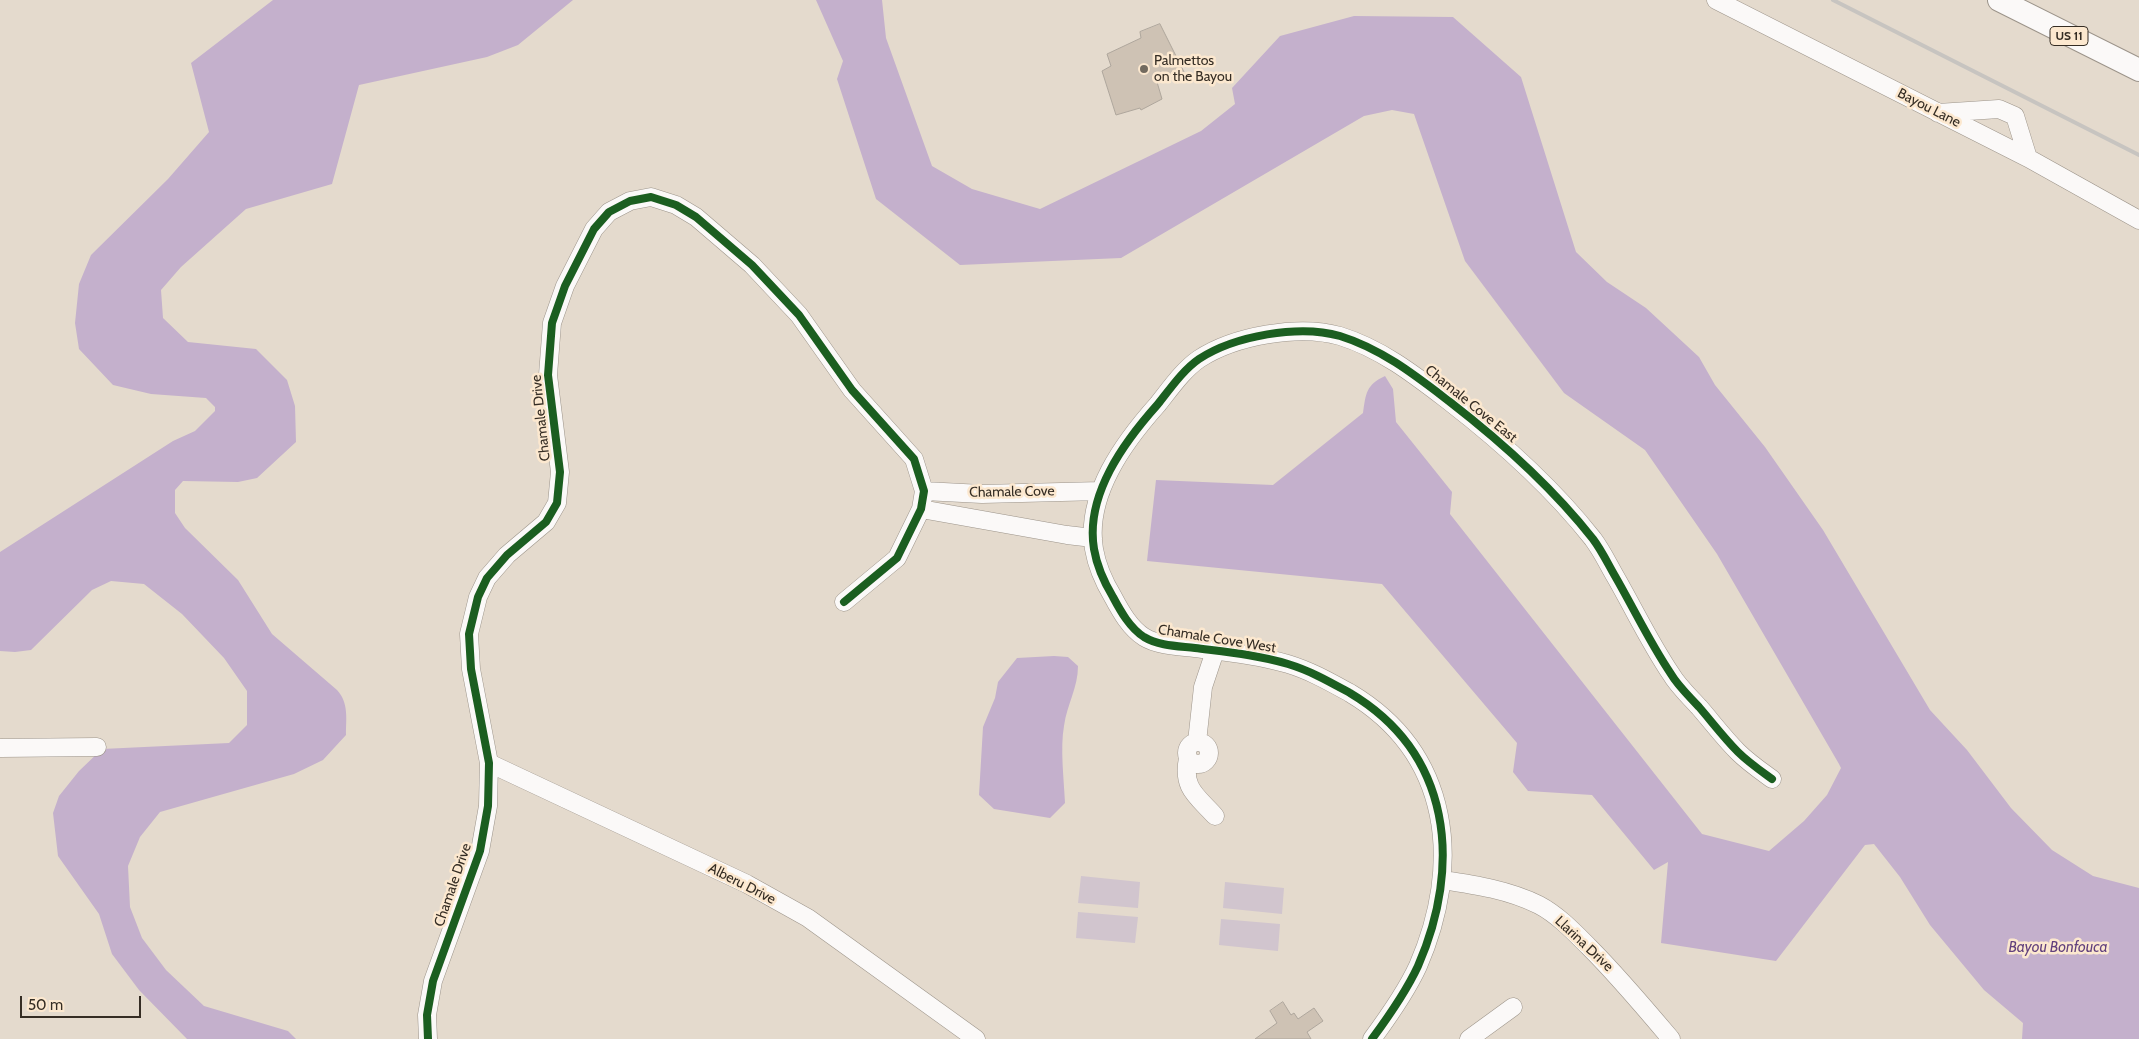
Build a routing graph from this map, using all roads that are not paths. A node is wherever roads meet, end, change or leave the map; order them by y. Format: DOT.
graph roads {
  1 [pos="1716,0"];
  2 [pos="1999,0"];
  3 [pos="2021,6"];
  4 [pos="2139,70"];
  5 [pos="1938,113"];
  6 [pos="2028,158"];
  7 [pos="2139,220"];
  8 [pos="924,491"];
  9 [pos="1101,491"];
  10 [pos="921,508"];
  11 [pos="1095,515"];
  12 [pos="1093,538"];
  13 [pos="844,602"];
  14 [pos="1215,651"];
  15 [pos="97,747"];
  16 [pos="0,748"];
  17 [pos="489,763"];
  18 [pos="1772,779"];
  19 [pos="1215,816"];
  20 [pos="1443,880"];
  21 [pos="1513,1008"];
  22 [pos="428,1039"];
  23 [pos="976,1039"];
  24 [pos="1372,1039"];
  25 [pos="1469,1039"];
  26 [pos="1671,1039"];
  1 -- 5 [label="street, Bayou Lane"];
  2 -- 3 [label="main road, US 11"];
  3 -- 4 [label="main road, US 11"];
  5 -- 6 [label="street, Bayou Lane"];
  5 -- 6 [label="street"];
  6 -- 7 [label="street, Bayou Lane"];
  8 -- 9 [label="street, Chamale Cove"];
  8 -- 10 [label="street, Chamale Drive"];
  8 -- 17 [label="street, Chamale Drive"];
  9 -- 11 [label="street, Chamale Cove East"];
  9 -- 18 [label="street, Chamale Cove East"];
  10 -- 12 [label="street, Chamale Cove"];
  10 -- 13 [label="street, Chamale Drive"];
  11 -- 12 [label="street, Chamale Cove West"];
  12 -- 14 [label="street, Chamale Cove West"];
  14 -- 19 [label="street"];
  14 -- 20 [label="street, Chamale Cove West"];
  15 -- 16 [label="street"];
  17 -- 22 [label="street, Chamale Drive"];
  17 -- 23 [label="street, Alberu Drive"];
  20 -- 24 [label="street, Chamale Cove West"];
  20 -- 26 [label="street, Llarina Drive"];
  21 -- 25 [label="street"];
}
